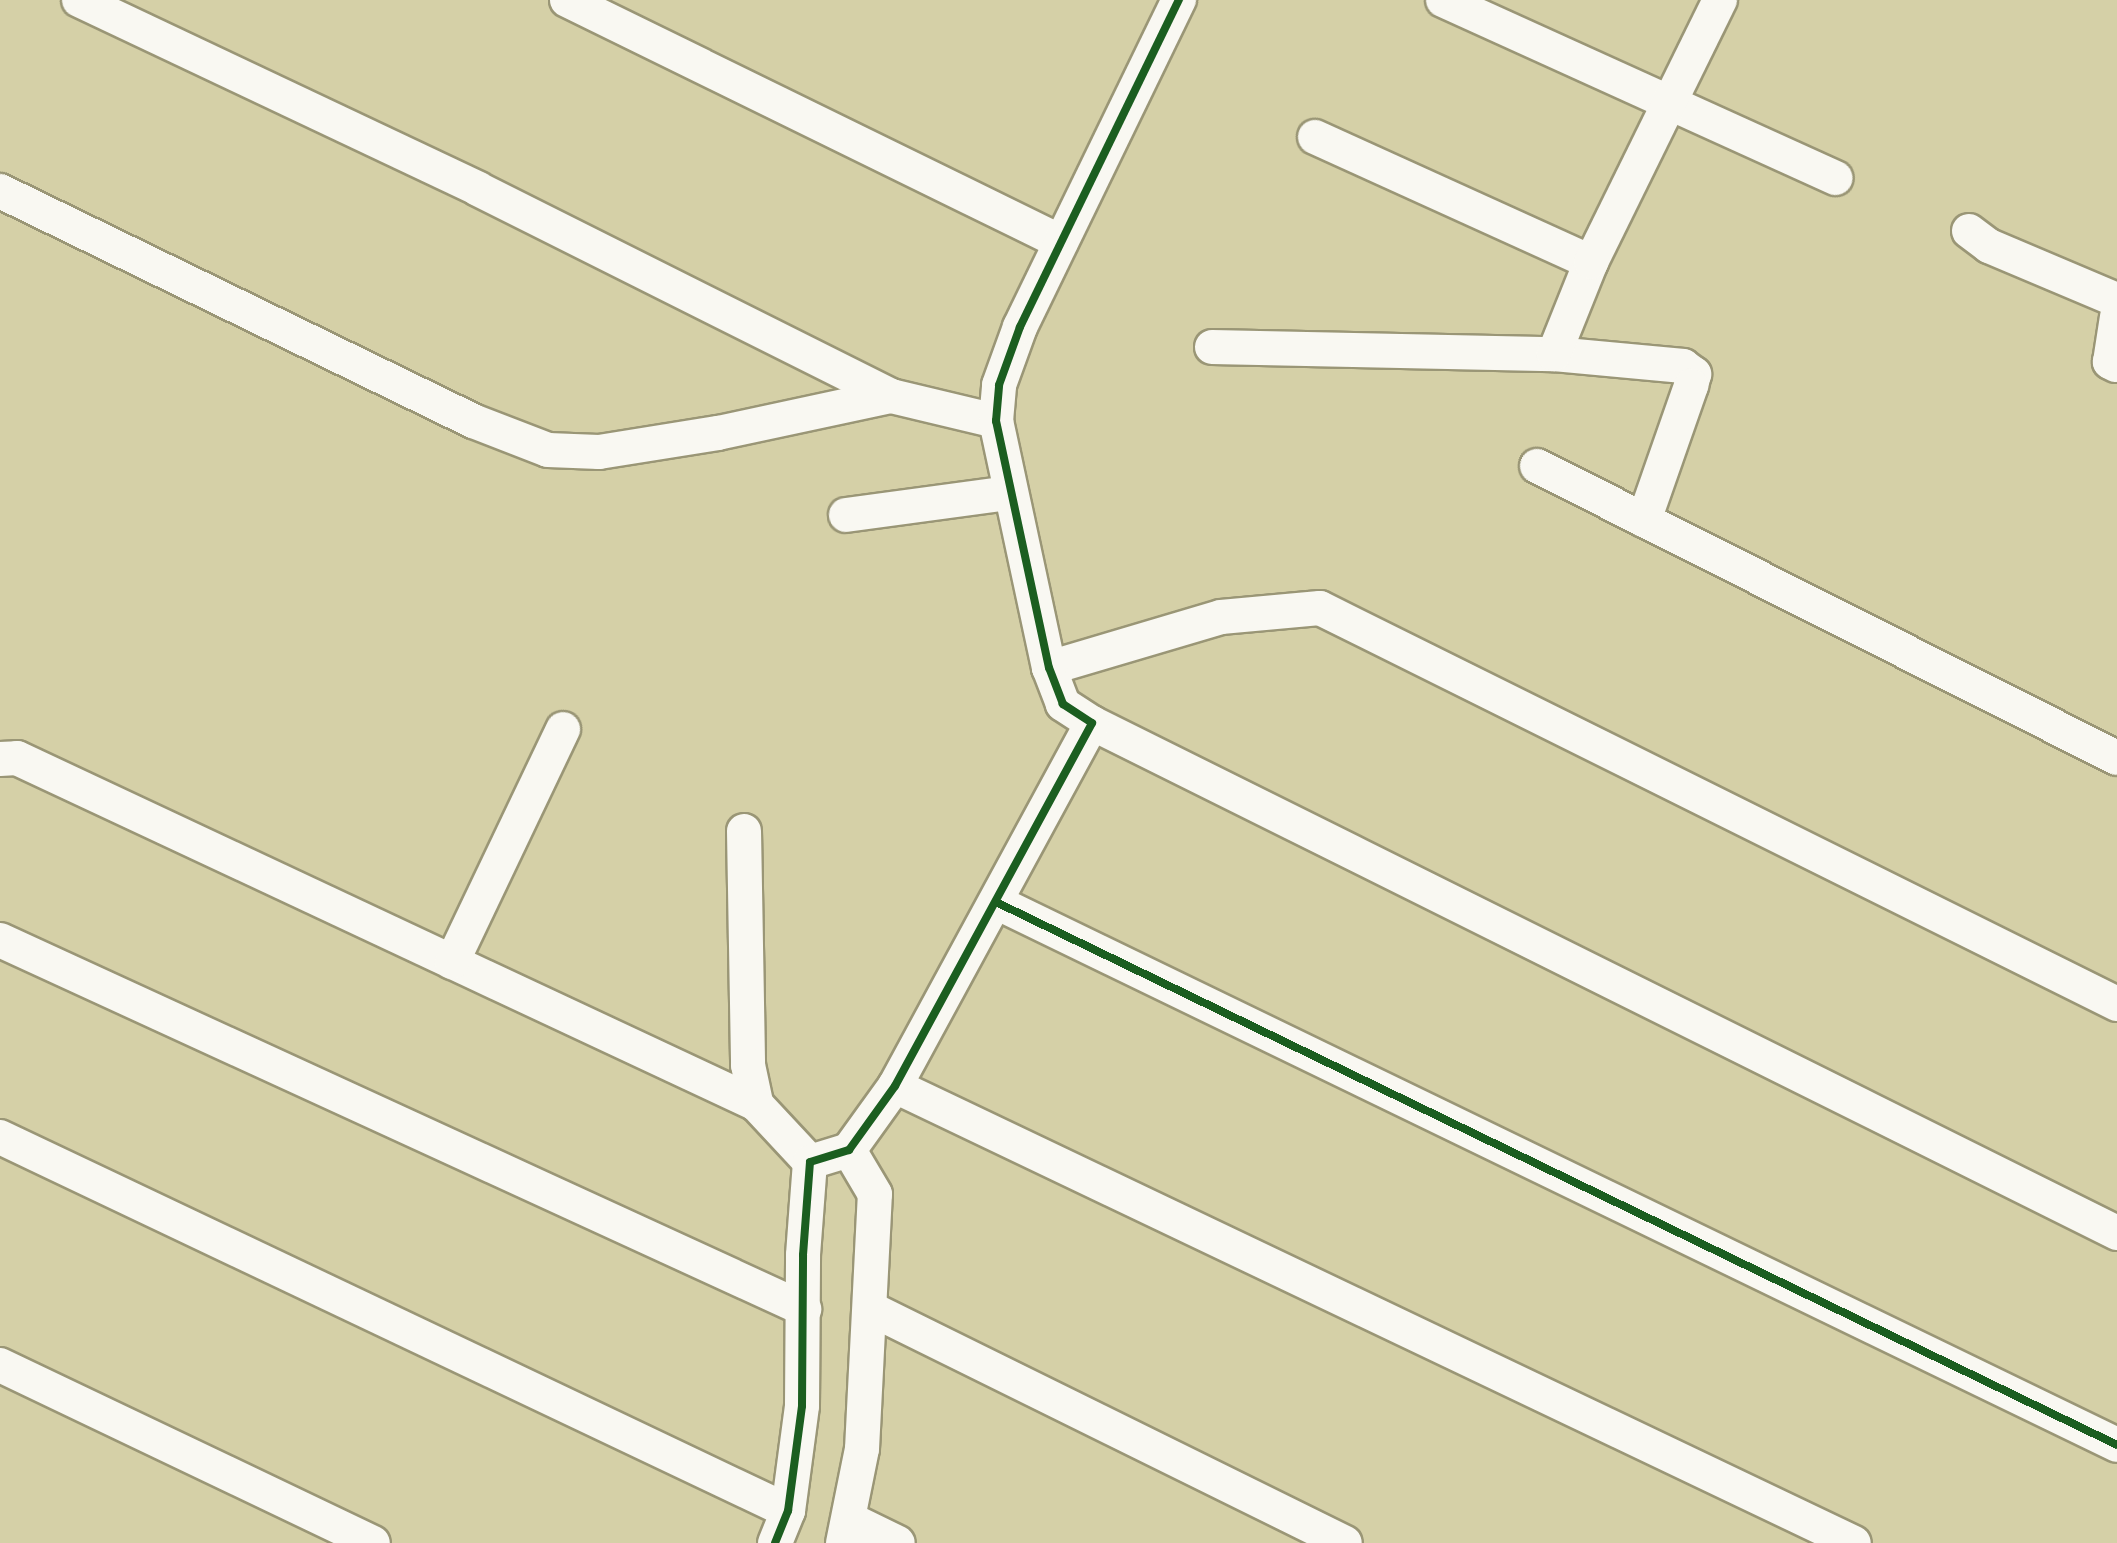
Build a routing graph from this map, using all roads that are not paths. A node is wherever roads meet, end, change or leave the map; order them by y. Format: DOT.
graph roads {
  1 [pos="79,0"];
  2 [pos="567,0"];
  3 [pos="1179,0"];
  4 [pos="1443,0"];
  5 [pos="1720,0"];
  6 [pos="1669,102"];
  7 [pos="1315,137"];
  8 [pos="1835,178"];
  9 [pos="0,191"];
  10 [pos="1969,231"];
  11 [pos="1061,242"];
  12 [pos="1591,262"];
  13 [pos="2117,300"];
  14 [pos="2117,317"];
  15 [pos="1212,347"];
  16 [pos="1554,354"];
  17 [pos="2116,365"];
  18 [pos="891,396"];
  19 [pos="996,421"];
  20 [pos="1537,466"];
  21 [pos="1009,493"];
  22 [pos="846,515"];
  23 [pos="1644,520"];
  24 [pos="1049,668"];
  25 [pos="1092,723"];
  26 [pos="563,729"];
  27 [pos="2117,758"];
  28 [pos="0,759"];
  29 [pos="744,831"];
  30 [pos="998,903"];
  31 [pos="0,940"];
  32 [pos="452,962"];
  33 [pos="2117,1004"];
  34 [pos="895,1086"];
  35 [pos="756,1104"];
  36 [pos="0,1137"];
  37 [pos="849,1150"];
  38 [pos="810,1162"];
  39 [pos="2117,1233"];
  40 [pos="804,1309"];
  41 [pos="873,1310"];
  42 [pos="0,1365"];
  43 [pos="2117,1445"];
  44 [pos="788,1511"];
  45 [pos="847,1532"];
  46 [pos="373,1543"];
  47 [pos="775,1543"];
  48 [pos="898,1543"];
  49 [pos="1345,1543"];
  50 [pos="1854,1543"];
  1 -- 18 [label="street"];
  2 -- 11 [label="street"];
  3 -- 11 [label="street"];
  4 -- 6 [label="street"];
  5 -- 6 [label="street"];
  6 -- 8 [label="street"];
  6 -- 12 [label="street"];
  7 -- 12 [label="street"];
  9 -- 18 [label="street"];
  10 -- 13 [label="street"];
  11 -- 19 [label="street"];
  12 -- 16 [label="street"];
  14 -- 17 [label="street"];
  15 -- 16 [label="street"];
  16 -- 23 [label="street"];
  18 -- 19 [label="street"];
  19 -- 21 [label="street"];
  20 -- 23 [label="street"];
  21 -- 22 [label="street"];
  21 -- 24 [label="street"];
  23 -- 27 [label="street"];
  24 -- 25 [label="street"];
  24 -- 33 [label="street"];
  25 -- 30 [label="street"];
  25 -- 39 [label="street"];
  26 -- 32 [label="street"];
  28 -- 32 [label="street"];
  29 -- 35 [label="street"];
  30 -- 34 [label="street"];
  30 -- 43 [label="street"];
  31 -- 40 [label="street"];
  32 -- 35 [label="street"];
  34 -- 37 [label="street"];
  34 -- 50 [label="street"];
  35 -- 38 [label="street"];
  36 -- 44 [label="street"];
  37 -- 38 [label="street"];
  37 -- 41 [label="street"];
  38 -- 40 [label="street"];
  40 -- 44 [label="street"];
  41 -- 45 [label="street"];
  41 -- 49 [label="street"];
  42 -- 46 [label="street"];
  44 -- 47 [label="street"];
  45 -- 48 [label="street"];
}
